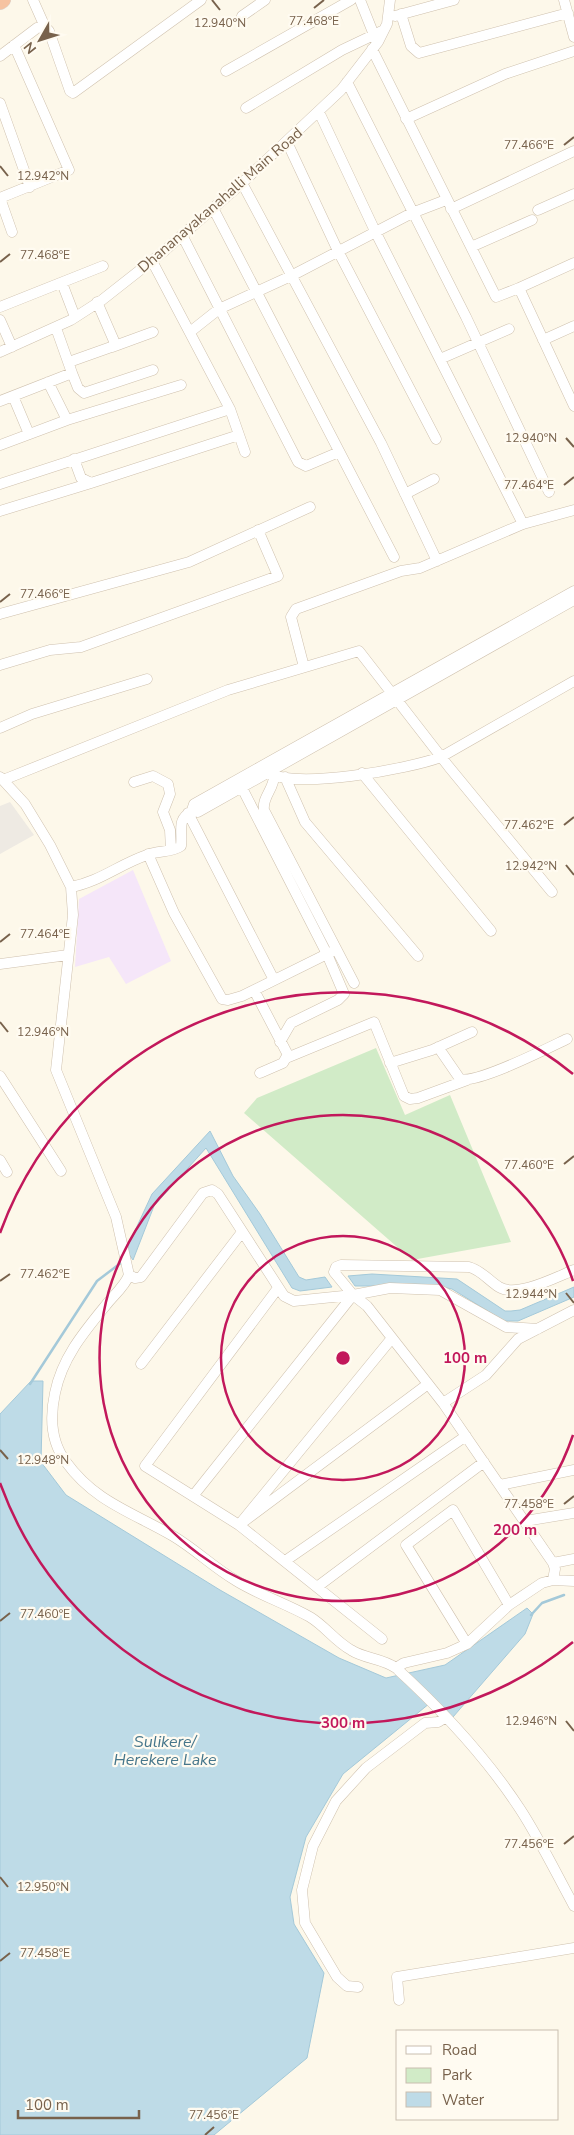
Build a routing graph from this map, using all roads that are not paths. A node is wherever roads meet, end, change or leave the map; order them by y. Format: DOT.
graph roads {
  1 [pos="32,0"];
  2 [pos="201,0"];
  3 [pos="266,0"];
  4 [pos="351,0"];
  5 [pos="360,0"];
  6 [pos="390,0"];
  7 [pos="454,0"];
  8 [pos="564,0"];
  9 [pos="401,14"];
  10 [pos="242,16"];
  11 [pos="388,17"];
  12 [pos="571,19"];
  13 [pos="45,27"];
  14 [pos="379,32"];
  15 [pos="574,37"];
  16 [pos="14,45"];
  17 [pos="372,50"];
  18 [pos="574,51"];
  19 [pos="0,56"];
  20 [pos="226,71"];
  21 [pos="347,82"];
  22 [pos="0,103"];
  23 [pos="246,108"];
  24 [pos="319,112"];
  25 [pos="406,119"];
  26 [pos="287,142"];
  27 [pos="574,151"];
  28 [pos="242,183"];
  29 [pos="30,187"];
  30 [pos="574,194"];
  31 [pos="0,198"];
  32 [pos="449,205"];
  33 [pos="213,208"];
  34 [pos="538,210"];
  35 [pos="412,213"];
  36 [pos="532,220"];
  37 [pos="375,231"];
  38 [pos="12,232"];
  39 [pos="182,235"];
  40 [pos="471,247"];
  41 [pos="338,251"];
  42 [pos="152,261"];
  43 [pos="574,263"];
  44 [pos="103,266"];
  45 [pos="291,276"];
  46 [pos="62,283"];
  47 [pos="519,288"];
  48 [pos="256,292"];
  49 [pos="97,302"];
  50 [pos="0,307"];
  51 [pos="219,309"];
  52 [pos="76,317"];
  53 [pos="0,320"];
  54 [pos="574,326"];
  55 [pos="56,328"];
  56 [pos="510,329"];
  57 [pos="153,332"];
  58 [pos="190,332"];
  59 [pos="543,340"];
  60 [pos="478,343"];
  61 [pos="12,347"];
  62 [pos="112,347"];
  63 [pos="0,352"];
  64 [pos="440,359"];
  65 [pos="69,362"];
  66 [pos="153,370"];
  67 [pos="72,373"];
  68 [pos="48,382"];
  69 [pos="181,385"];
  70 [pos="571,390"];
  71 [pos="13,396"];
  72 [pos="0,401"];
  73 [pos="574,406"];
  74 [pos="230,409"];
  75 [pos="66,420"];
  76 [pos="29,434"];
  77 [pos="239,435"];
  78 [pos="436,439"];
  79 [pos="0,445"];
  80 [pos="245,452"];
  81 [pos="339,452"];
  82 [pos="74,459"];
  83 [pos="434,479"];
  84 [pos="91,483"];
  85 [pos="0,484"];
  86 [pos="549,492"];
  87 [pos="405,494"];
  88 [pos="310,507"];
  89 [pos="574,510"];
  90 [pos="0,511"];
  91 [pos="522,524"];
  92 [pos="258,530"];
  93 [pos="394,557"];
  94 [pos="437,561"];
  95 [pos="574,591"];
  96 [pos="574,600"];
  97 [pos="0,614"];
  98 [pos="0,665"];
  99 [pos="304,667"];
  100 [pos="147,679"];
  101 [pos="574,681"];
  102 [pos="395,696"];
  103 [pos="0,728"];
  104 [pos="441,757"];
  105 [pos="362,773"];
  106 [pos="271,774"];
  107 [pos="285,777"];
  108 [pos="2,779"];
  109 [pos="134,782"];
  110 [pos="241,786"];
  111 [pos="190,812"];
  112 [pos="171,850"];
  113 [pos="148,854"];
  114 [pos="71,887"];
  115 [pos="552,892"];
  116 [pos="491,931"];
  117 [pos="338,949"];
  118 [pos="327,954"];
  119 [pos="68,955"];
  120 [pos="418,956"];
  121 [pos="0,964"];
  122 [pos="274,980"];
  123 [pos="354,983"];
  124 [pos="254,990"];
  125 [pos="472,1032"];
  126 [pos="567,1039"];
  127 [pos="280,1042"];
  128 [pos="438,1047"];
  129 [pos="287,1056"];
  130 [pos="390,1063"];
  131 [pos="260,1073"];
  132 [pos="0,1076"];
  133 [pos="467,1080"];
  134 [pos="0,1160"];
  135 [pos="61,1171"];
  136 [pos="7,1172"];
  137 [pos="242,1232"];
  138 [pos="128,1270"];
  139 [pos="574,1270"];
  140 [pos="278,1288"];
  141 [pos="353,1295"];
  142 [pos="574,1310"];
  143 [pos="538,1329"];
  144 [pos="392,1338"];
  145 [pos="141,1364"];
  146 [pos="428,1384"];
  147 [pos="444,1403"];
  148 [pos="466,1436"];
  149 [pos="484,1462"];
  150 [pos="574,1470"];
  151 [pos="500,1485"];
  152 [pos="193,1496"];
  153 [pos="574,1513"];
  154 [pos="525,1521"];
  155 [pos="239,1525"];
  156 [pos="574,1559"];
  157 [pos="285,1561"];
  158 [pos="553,1563"];
  159 [pos="553,1580"];
  160 [pos="574,1581"];
  161 [pos="317,1587"];
  162 [pos="509,1604"];
  163 [pos="382,1639"];
  164 [pos="467,1644"];
  165 [pos="398,1670"];
  166 [pos="444,1716"];
  167 [pos="574,1906"];
  168 [pos="574,1948"];
  169 [pos="358,1987"];
  170 [pos="399,2000"];
  1 -- 13 [label="street"];
  2 -- 13 [label="street"];
  3 -- 10 [label="street"];
  4 -- 20 [label="street"];
  5 -- 14 [label="street"];
  6 -- 11 [label="street, Dhananayakanahalli Main Road"];
  7 -- 9 [label="street"];
  8 -- 12 [label="street"];
  9 -- 11 [label="street"];
  9 -- 12 [label="street"];
  11 -- 14 [label="street, Dhananayakanahalli Main Road"];
  12 -- 15 [label="street"];
  13 -- 16 [label="street"];
  14 -- 17 [label="street, Dhananayakanahalli Main Road"];
  14 -- 23 [label="street"];
  16 -- 19 [label="street"];
  16 -- 29 [label="street"];
  17 -- 21 [label="street, Dhananayakanahalli Main Road"];
  17 -- 25 [label="street"];
  18 -- 25 [label="street"];
  21 -- 24 [label="street, Dhananayakanahalli Main Road"];
  21 -- 35 [label="street"];
  22 -- 29 [label="street"];
  24 -- 26 [label="street, Dhananayakanahalli Main Road"];
  24 -- 37 [label="street"];
  25 -- 32 [label="street"];
  26 -- 28 [label="street, Dhananayakanahalli Main Road"];
  26 -- 41 [label="street"];
  27 -- 32 [label="street"];
  28 -- 33 [label="street, Dhananayakanahalli Main Road"];
  28 -- 45 [label="street"];
  29 -- 31 [label="street"];
  30 -- 34 [label="street"];
  31 -- 38 [label="street"];
  32 -- 35 [label="street"];
  32 -- 40 [label="street"];
  33 -- 39 [label="street, Dhananayakanahalli Main Road"];
  33 -- 48 [label="street"];
  35 -- 37 [label="street"];
  35 -- 60 [label="street"];
  36 -- 40 [label="street"];
  37 -- 41 [label="street"];
  37 -- 64 [label="street"];
  39 -- 42 [label="street, Dhananayakanahalli Main Road"];
  39 -- 51 [label="street"];
  40 -- 47 [label="street"];
  41 -- 45 [label="street"];
  41 -- 78 [label="street"];
  42 -- 49 [label="street, Dhananayakanahalli Main Road"];
  42 -- 58 [label="street"];
  43 -- 47 [label="street"];
  44 -- 46 [label="street"];
  45 -- 48 [label="street"];
  45 -- 87 [label="street"];
  46 -- 50 [label="street"];
  46 -- 52 [label="street"];
  47 -- 59 [label="street"];
  48 -- 51 [label="street"];
  48 -- 81 [label="street"];
  49 -- 52 [label="street, Dhananayakanahalli Main Road"];
  49 -- 62 [label="street"];
  51 -- 58 [label="street"];
  51 -- 81 [label="street"];
  52 -- 55 [label="street, Dhananayakanahalli Main Road"];
  53 -- 61 [label="street"];
  54 -- 59 [label="street"];
  55 -- 61 [label="street, Dhananayakanahalli Main Road"];
  55 -- 65 [label="street"];
  56 -- 60 [label="street"];
  57 -- 62 [label="street"];
  58 -- 74 [label="street"];
  59 -- 70 [label="street"];
  60 -- 64 [label="street"];
  60 -- 86 [label="street"];
  61 -- 63 [label="street, Dhananayakanahalli Main Road"];
  62 -- 65 [label="street"];
  64 -- 91 [label="street"];
  65 -- 67 [label="street"];
  66 -- 67 [label="street"];
  67 -- 68 [label="street"];
  68 -- 71 [label="street"];
  68 -- 75 [label="street"];
  69 -- 75 [label="street"];
  70 -- 73 [label="street"];
  71 -- 72 [label="street"];
  71 -- 76 [label="street"];
  74 -- 77 [label="street"];
  74 -- 82 [label="street"];
  75 -- 76 [label="street"];
  76 -- 79 [label="street"];
  77 -- 80 [label="street"];
  77 -- 84 [label="street"];
  81 -- 93 [label="street"];
  82 -- 84 [label="street"];
  82 -- 85 [label="street"];
  83 -- 87 [label="street"];
  84 -- 90 [label="street"];
  87 -- 94 [label="street"];
  88 -- 92 [label="street"];
  89 -- 91 [label="street"];
  91 -- 94 [label="street"];
  92 -- 97 [label="street"];
  92 -- 98 [label="street"];
  94 -- 99 [label="street"];
  95 -- 102 [label="street"];
  96 -- 102 [label="street"];
  99 -- 102 [label="street"];
  99 -- 108 [label="street"];
  100 -- 103 [label="street"];
  101 -- 104 [label="street"];
  102 -- 104 [label="street"];
  102 -- 106 [label="street"];
  102 -- 111 [label="street"];
  104 -- 105 [label="street"];
  104 -- 115 [label="street"];
  105 -- 107 [label="street"];
  105 -- 116 [label="street"];
  106 -- 107 [label="street"];
  106 -- 110 [label="street"];
  106 -- 117 [label="street"];
  107 -- 120 [label="street"];
  108 -- 114 [label="street"];
  109 -- 112 [label="street"];
  110 -- 111 [label="street"];
  110 -- 118 [label="street"];
  111 -- 112 [label="street"];
  111 -- 122 [label="street"];
  112 -- 113 [label="street"];
  113 -- 114 [label="street"];
  113 -- 124 [label="street"];
  114 -- 119 [label="street"];
  117 -- 118 [label="street"];
  117 -- 123 [label="street"];
  118 -- 122 [label="street"];
  118 -- 127 [label="street"];
  119 -- 121 [label="street"];
  119 -- 138 [label="street"];
  122 -- 124 [label="street"];
  124 -- 127 [label="street"];
  125 -- 128 [label="street"];
  126 -- 133 [label="street"];
  127 -- 129 [label="street"];
  128 -- 130 [label="street"];
  128 -- 133 [label="street"];
  129 -- 130 [label="street"];
  129 -- 131 [label="street"];
  130 -- 133 [label="street"];
  132 -- 135 [label="street"];
  134 -- 136 [label="street"];
  137 -- 138 [label="street"];
  137 -- 140 [label="street"];
  137 -- 145 [label="street"];
  138 -- 165 [label="street"];
  139 -- 141 [label="street"];
  140 -- 141 [label="street"];
  140 -- 152 [label="street"];
  141 -- 143 [label="street"];
  141 -- 144 [label="street"];
  141 -- 152 [label="street"];
  142 -- 143 [label="street"];
  143 -- 147 [label="street"];
  144 -- 146 [label="street"];
  144 -- 155 [label="street"];
  146 -- 147 [label="street"];
  146 -- 155 [label="street"];
  147 -- 148 [label="street"];
  148 -- 149 [label="street"];
  148 -- 157 [label="street"];
  149 -- 151 [label="street"];
  149 -- 161 [label="street"];
  150 -- 151 [label="street"];
  151 -- 154 [label="street"];
  152 -- 155 [label="street"];
  153 -- 154 [label="street"];
  154 -- 158 [label="street"];
  155 -- 157 [label="street"];
  156 -- 158 [label="street"];
  157 -- 161 [label="street"];
  158 -- 159 [label="street"];
  159 -- 160 [label="street"];
  159 -- 162 [label="street"];
  161 -- 163 [label="street"];
  162 -- 164 [label="street"];
  162 -- 164 [label="street"];
  164 -- 165 [label="street"];
  165 -- 166 [label="street"];
  166 -- 167 [label="street"];
  166 -- 169 [label="street"];
  168 -- 170 [label="street"];
}
